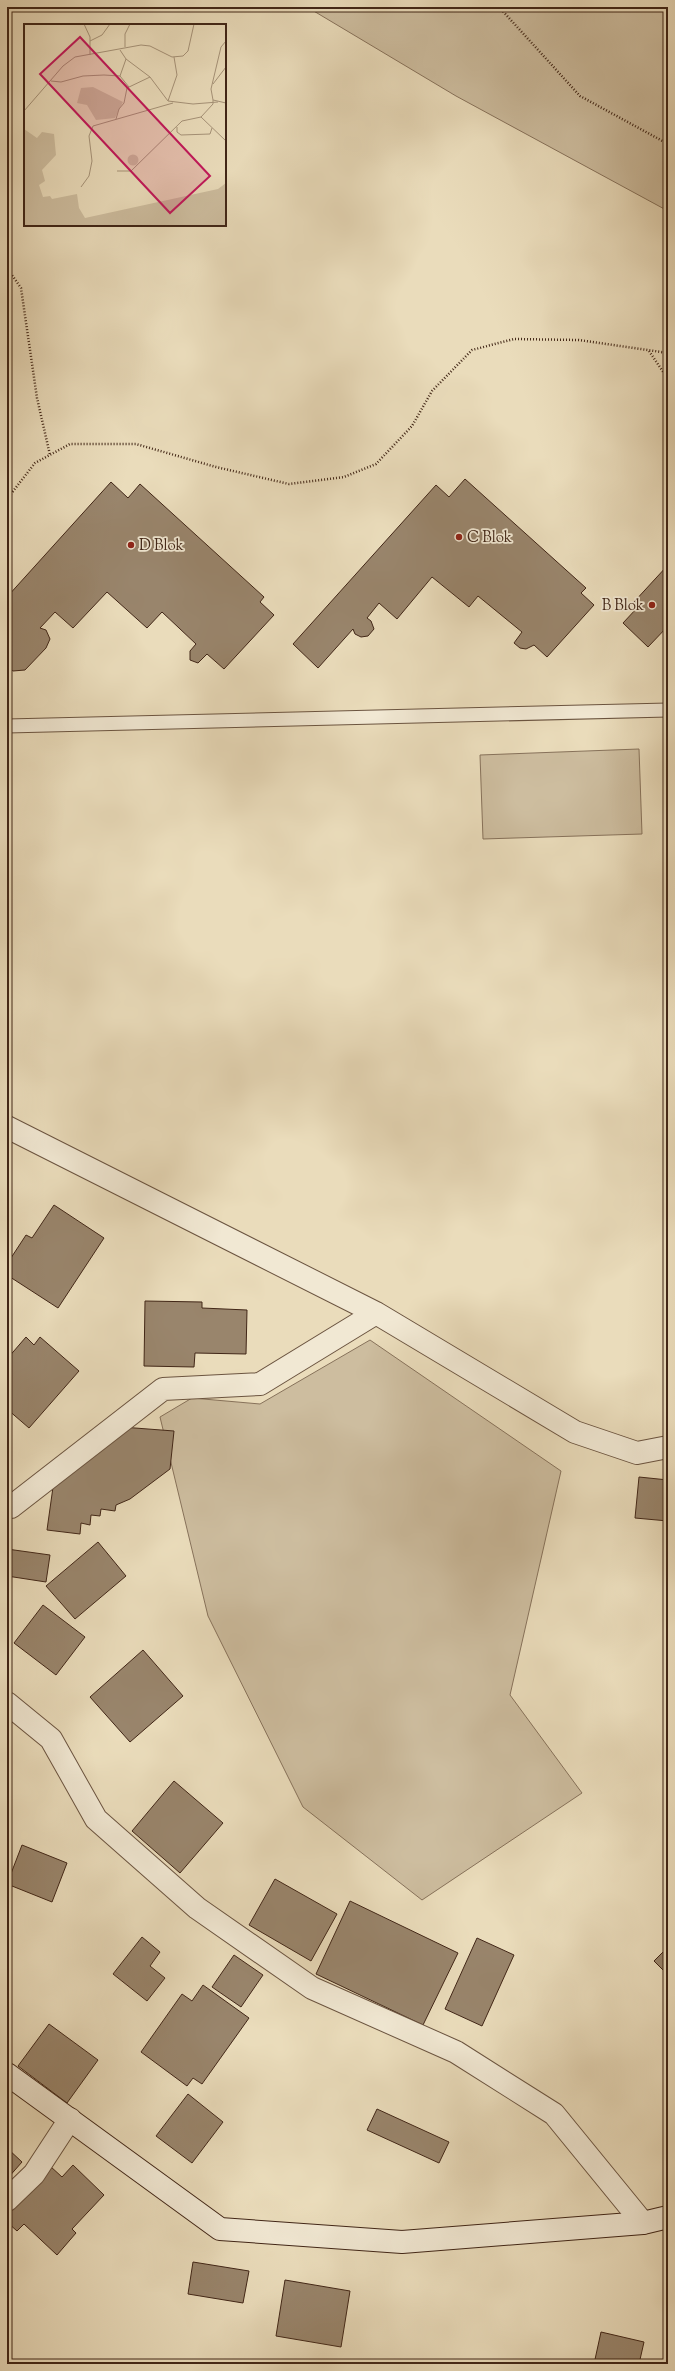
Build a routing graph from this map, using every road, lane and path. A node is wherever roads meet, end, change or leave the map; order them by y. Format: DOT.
graph roads {
  1 [pos="499,7"];
  2 [pos="668,144"];
  3 [pos="7,268"];
  4 [pos="649,351"];
  5 [pos="668,353"];
  6 [pos="668,380"];
  7 [pos="50,455"];
  8 [pos="7,499"];
  9 [pos="668,710"];
  10 [pos="7,726"];
  11 [pos="7,1127"];
  12 [pos="376,1312"];
  13 [pos="668,1447"];
  14 [pos="7,1506"];
  15 [pos="7,1703"];
  16 [pos="7,2074"];
  17 [pos="70,2119"];
  18 [pos="7,2200"];
  19 [pos="668,2217"];
  20 [pos="643,2223"];
  1 -- 2 [label="path"];
  3 -- 7 [label="path"];
  4 -- 5 [label="path"];
  4 -- 6 [label="path"];
  4 -- 7 [label="path"];
  7 -- 8 [label="path"];
  9 -- 10 [label="lane"];
  11 -- 12 [label="street"];
  12 -- 13 [label="street"];
  12 -- 14 [label="street"];
  15 -- 20 [label="street"];
  16 -- 17 [label="street"];
  17 -- 18 [label="street"];
  17 -- 20 [label="street"];
  19 -- 20 [label="street"];
}
